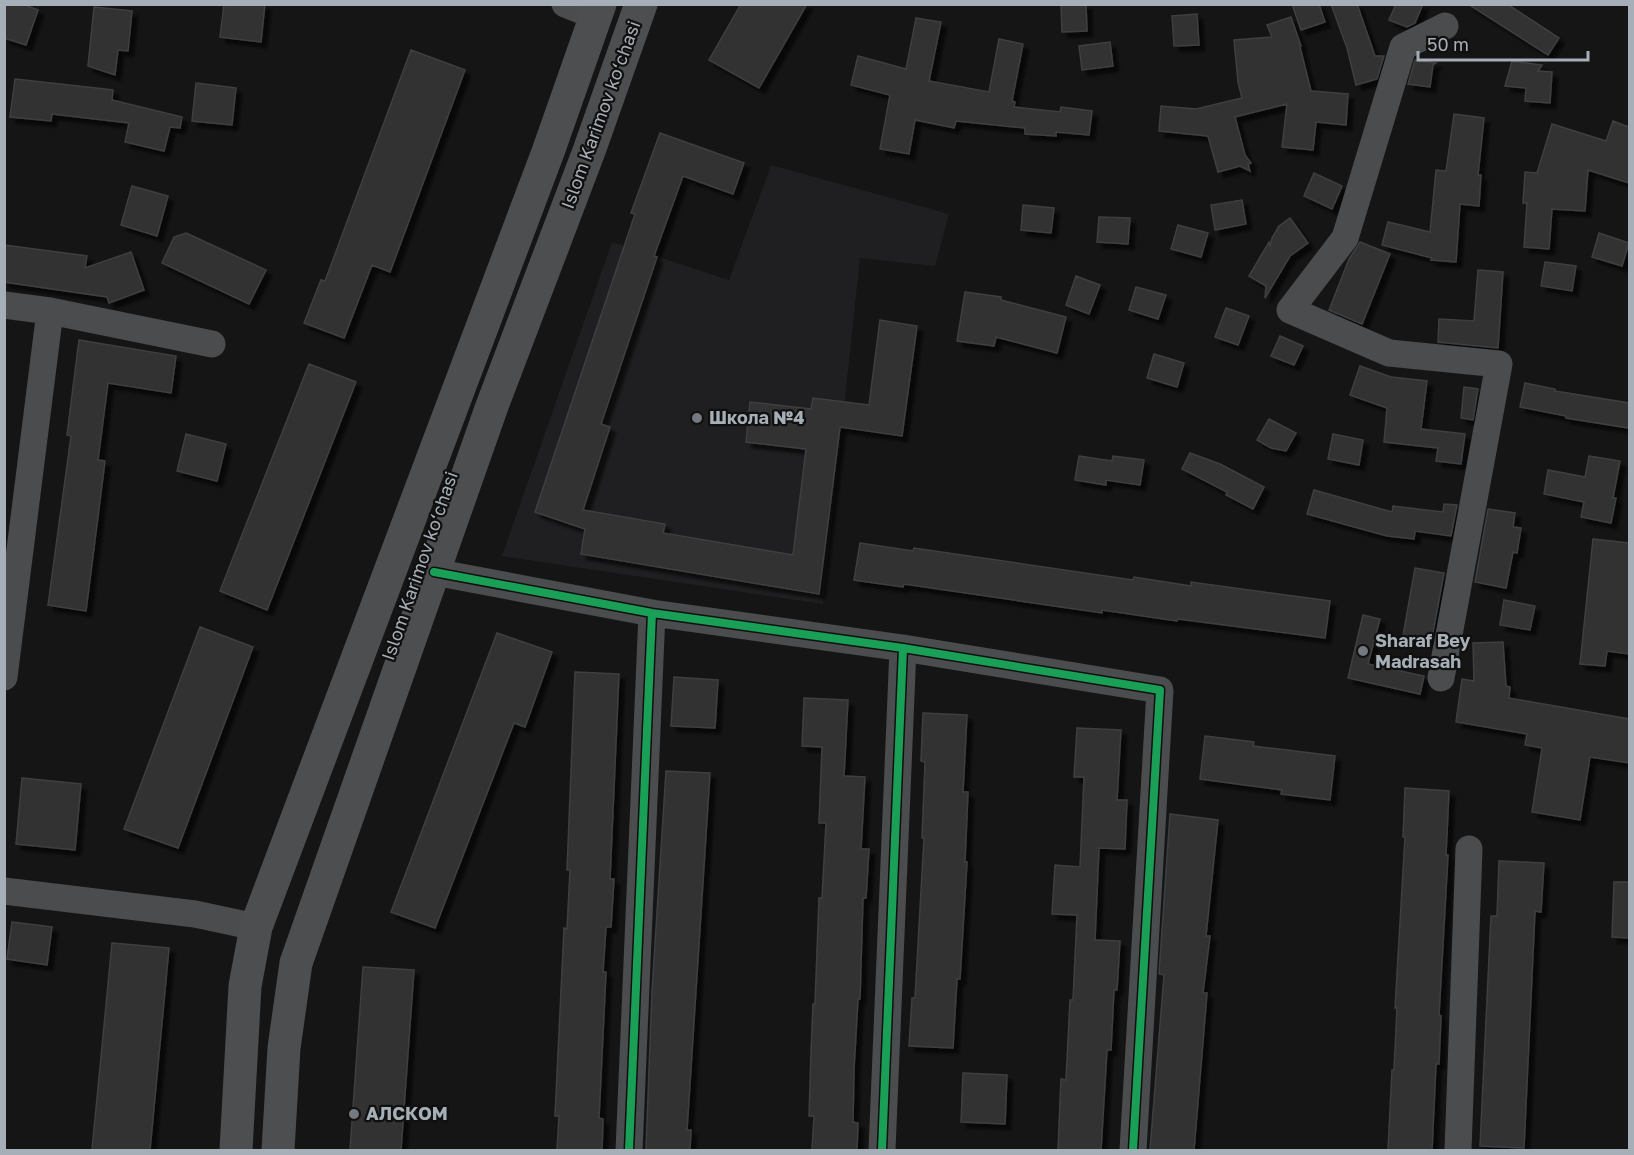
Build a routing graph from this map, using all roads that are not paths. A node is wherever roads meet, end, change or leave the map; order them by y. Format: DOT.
graph roads {
  1 [pos="565,4"];
  2 [pos="641,4"];
  3 [pos="597,10"];
  4 [pos="1445,26"];
  5 [pos="4,304"];
  6 [pos="50,311"];
  7 [pos="212,344"];
  8 [pos="11,562"];
  9 [pos="434,572"];
  10 [pos="652,613"];
  11 [pos="903,648"];
  12 [pos="4,677"];
  13 [pos="1442,678"];
  14 [pos="1469,849"];
  15 [pos="4,891"];
  16 [pos="256,927"];
  17 [pos="236,1150"];
  18 [pos="278,1150"];
  19 [pos="629,1150"];
  20 [pos="882,1150"];
  21 [pos="1133,1150"];
  22 [pos="1458,1150"];
  1 -- 3 [label="street"];
  2 -- 9 [label="main road, Islom Karimov ko‘chasi"];
  3 -- 16 [label="main road, Islom Karimov ko‘chasi"];
  4 -- 13 [label="street"];
  5 -- 6 [label="street"];
  6 -- 7 [label="street"];
  6 -- 8 [label="street"];
  8 -- 12 [label="street"];
  9 -- 10 [label="street"];
  9 -- 18 [label="main road, Islom Karimov ko‘chasi"];
  10 -- 11 [label="street"];
  10 -- 19 [label="street"];
  11 -- 20 [label="street"];
  11 -- 21 [label="street"];
  14 -- 22 [label="street"];
  15 -- 16 [label="street"];
  16 -- 17 [label="main road, Islom Karimov ko‘chasi"];
}
